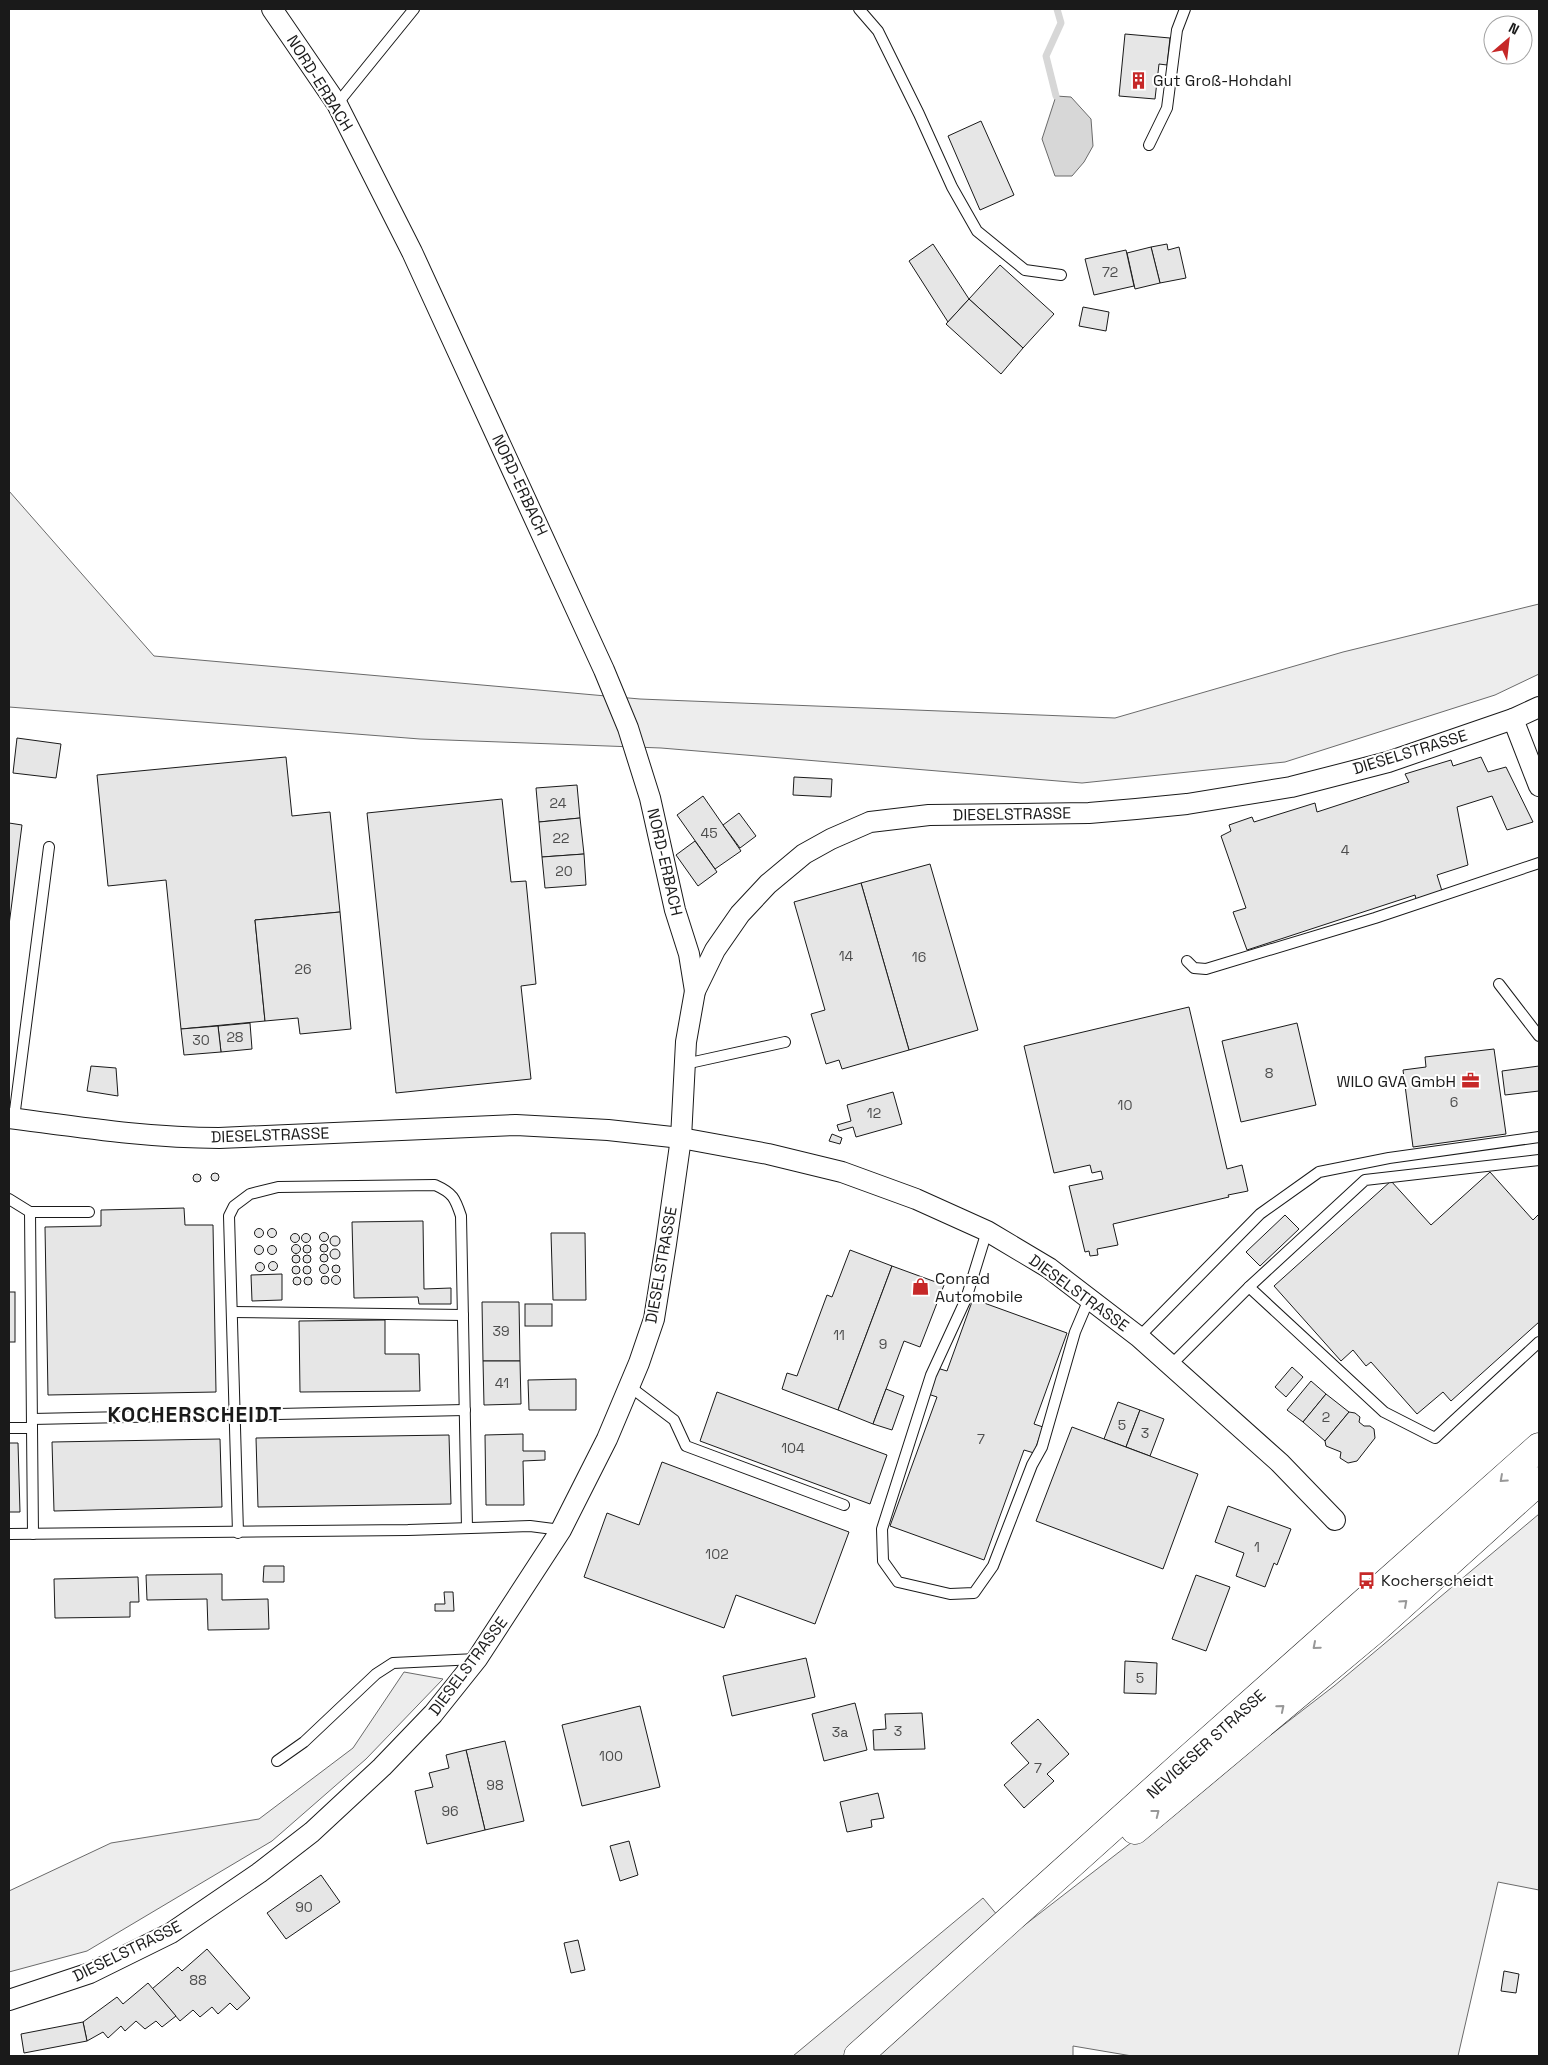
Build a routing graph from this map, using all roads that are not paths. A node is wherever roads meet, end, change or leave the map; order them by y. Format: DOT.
graph roads {
  1 [pos="272,9"];
  2 [pos="414,9"];
  3 [pos="859,9"];
  4 [pos="1185,9"];
  5 [pos="336,104"];
  6 [pos="1149,145"];
  7 [pos="1061,276"];
  8 [pos="1539,707"];
  9 [pos="1513,719"];
  10 [pos="1539,786"];
  11 [pos="50,847"];
  12 [pos="1539,864"];
  13 [pos="1187,961"];
  14 [pos="1499,984"];
  15 [pos="695,991"];
  16 [pos="1539,1036"];
  17 [pos="785,1042"];
  18 [pos="685,1064"];
  19 [pos="11,1118"];
  20 [pos="1539,1137"];
  21 [pos="681,1138"];
  22 [pos="1539,1160"];
  23 [pos="9,1199"];
  24 [pos="30,1212"];
  25 [pos="89,1212"];
  26 [pos="987,1231"];
  27 [pos="1249,1287"];
  28 [pos="1089,1299"];
  29 [pos="232,1312"];
  30 [pos="463,1315"];
  31 [pos="1139,1337"];
  32 [pos="1539,1342"];
  33 [pos="1170,1365"];
  34 [pos="629,1386"];
  35 [pos="465,1410"];
  36 [pos="235,1415"];
  37 [pos="32,1424"];
  38 [pos="9,1428"];
  39 [pos="1539,1447"];
  40 [pos="1539,1481"];
  41 [pos="844,1505"];
  42 [pos="1335,1520"];
  43 [pos="467,1528"];
  44 [pos="562,1530"];
  45 [pos="238,1533"];
  46 [pos="9,1534"];
  47 [pos="33,1534"];
  48 [pos="477,1659"];
  49 [pos="277,1761"];
  50 [pos="9,2000"];
  51 [pos="866,2049"];
  1 -- 5 [label="street, NORD-ERBACH"];
  2 -- 5 [label="lane"];
  3 -- 7 [label="lane"];
  4 -- 6 [label="lane"];
  5 -- 15 [label="street, NORD-ERBACH"];
  8 -- 9 [label="street, DIESELSTRASSE"];
  9 -- 10 [label="street"];
  9 -- 15 [label="street, DIESELSTRASSE"];
  11 -- 19 [label="lane"];
  12 -- 13 [label="lane"];
  14 -- 16 [label="lane"];
  15 -- 18 [label="street, DIESELSTRASSE"];
  17 -- 18 [label="lane"];
  18 -- 21 [label="street, DIESELSTRASSE"];
  19 -- 21 [label="street, DIESELSTRASSE"];
  20 -- 31 [label="lane"];
  21 -- 26 [label="street, DIESELSTRASSE"];
  21 -- 34 [label="street, DIESELSTRASSE"];
  22 -- 27 [label="lane"];
  23 -- 24 [label="lane"];
  24 -- 25 [label="lane"];
  24 -- 37 [label="lane"];
  26 -- 28 [label="street, DIESELSTRASSE"];
  26 -- 28 [label="lane"];
  27 -- 32 [label="lane"];
  27 -- 33 [label="lane"];
  28 -- 31 [label="street, DIESELSTRASSE"];
  29 -- 30 [label="lane"];
  29 -- 30 [label="lane"];
  29 -- 36 [label="lane"];
  30 -- 35 [label="lane"];
  31 -- 33 [label="street, DIESELSTRASSE"];
  33 -- 42 [label="street, DIESELSTRASSE"];
  34 -- 41 [label="lane"];
  34 -- 44 [label="street, DIESELSTRASSE"];
  35 -- 36 [label="lane"];
  35 -- 43 [label="lane"];
  36 -- 37 [label="lane"];
  36 -- 45 [label="lane"];
  37 -- 38 [label="lane"];
  37 -- 47 [label="lane"];
  39 -- 51 [label="main road, NEVIGESER STRASSE, one-way"];
  51 -- 40 [label="main road, NEVIGESER STRASSE, one-way"];
  43 -- 44 [label="lane"];
  43 -- 45 [label="lane"];
  44 -- 48 [label="street, DIESELSTRASSE"];
  45 -- 47 [label="lane"];
  46 -- 47 [label="lane"];
  48 -- 49 [label="lane"];
  48 -- 50 [label="street, DIESELSTRASSE"];
}
